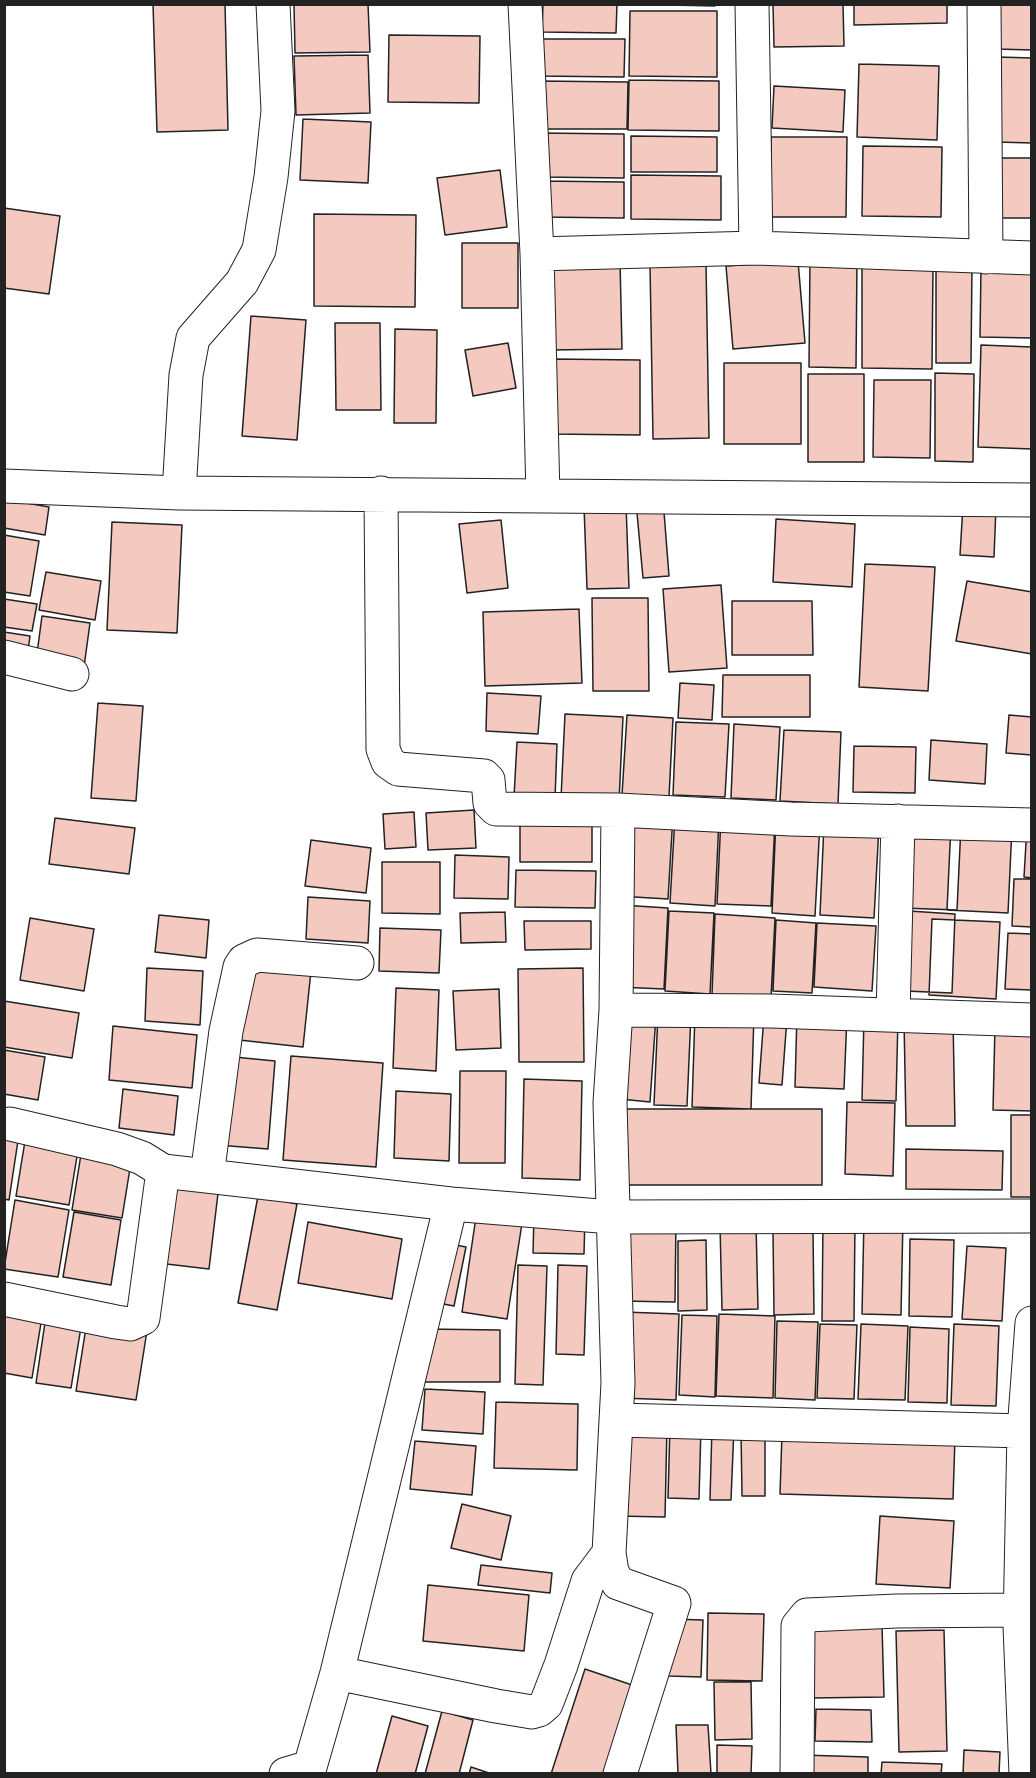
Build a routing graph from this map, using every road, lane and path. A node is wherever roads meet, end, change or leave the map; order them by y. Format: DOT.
graph roads {
  1 [pos="273,4"];
  2 [pos="525,4"];
  3 [pos="752,4"];
  4 [pos="984,4"];
  5 [pos="756,248"];
  6 [pos="537,254"];
  7 [pos="986,257"];
  8 [pos="1032,258"];
  9 [pos="4,486"];
  10 [pos="179,493"];
  11 [pos="381,493"];
  12 [pos="543,496"];
  13 [pos="1032,500"];
  14 [pos="4,657"];
  15 [pos="72,674"];
  16 [pos="618,810"];
  17 [pos="898,821"];
  18 [pos="1032,825"];
  19 [pos="357,963"];
  20 [pos="616,1010"];
  21 [pos="893,1015"];
  22 [pos="1032,1020"];
  23 [pos="10,1124"];
  24 [pos="163,1171"];
  25 [pos="207,1176"];
  26 [pos="451,1204"];
  27 [pos="612,1216"];
  28 [pos="1032,1216"];
  29 [pos="4,1299"];
  30 [pos="1032,1323"];
  31 [pos="618,1420"];
  32 [pos="1024,1431"];
  33 [pos="609,1553"];
  34 [pos="1020,1610"];
  35 [pos="337,1673"];
  36 [pos="286,1773"];
  37 [pos="620,1773"];
  38 [pos="797,1773"];
  39 [pos="1026,1773"];
  1 -- 10 [label="street"];
  2 -- 6 [label="street"];
  3 -- 5 [label="street"];
  4 -- 7 [label="street"];
  5 -- 6 [label="street"];
  5 -- 7 [label="street"];
  6 -- 12 [label="street"];
  7 -- 8 [label="street"];
  9 -- 10 [label="street"];
  10 -- 11 [label="street"];
  11 -- 12 [label="street"];
  11 -- 16 [label="street"];
  12 -- 13 [label="street"];
  14 -- 15 [label="street"];
  16 -- 17 [label="street"];
  16 -- 20 [label="street"];
  17 -- 18 [label="street"];
  17 -- 21 [label="street"];
  19 -- 25 [label="street"];
  20 -- 21 [label="street"];
  20 -- 27 [label="street"];
  21 -- 22 [label="street"];
  23 -- 24 [label="street"];
  24 -- 25 [label="street"];
  24 -- 29 [label="street"];
  25 -- 26 [label="street"];
  26 -- 27 [label="street"];
  26 -- 35 [label="street"];
  27 -- 28 [label="street"];
  27 -- 31 [label="street"];
  30 -- 32 [label="street"];
  31 -- 32 [label="street"];
  31 -- 33 [label="street"];
  32 -- 34 [label="street"];
  33 -- 35 [label="street"];
  33 -- 37 [label="street"];
  34 -- 38 [label="street"];
  34 -- 39 [label="street"];
  35 -- 36 [label="street"];
}
